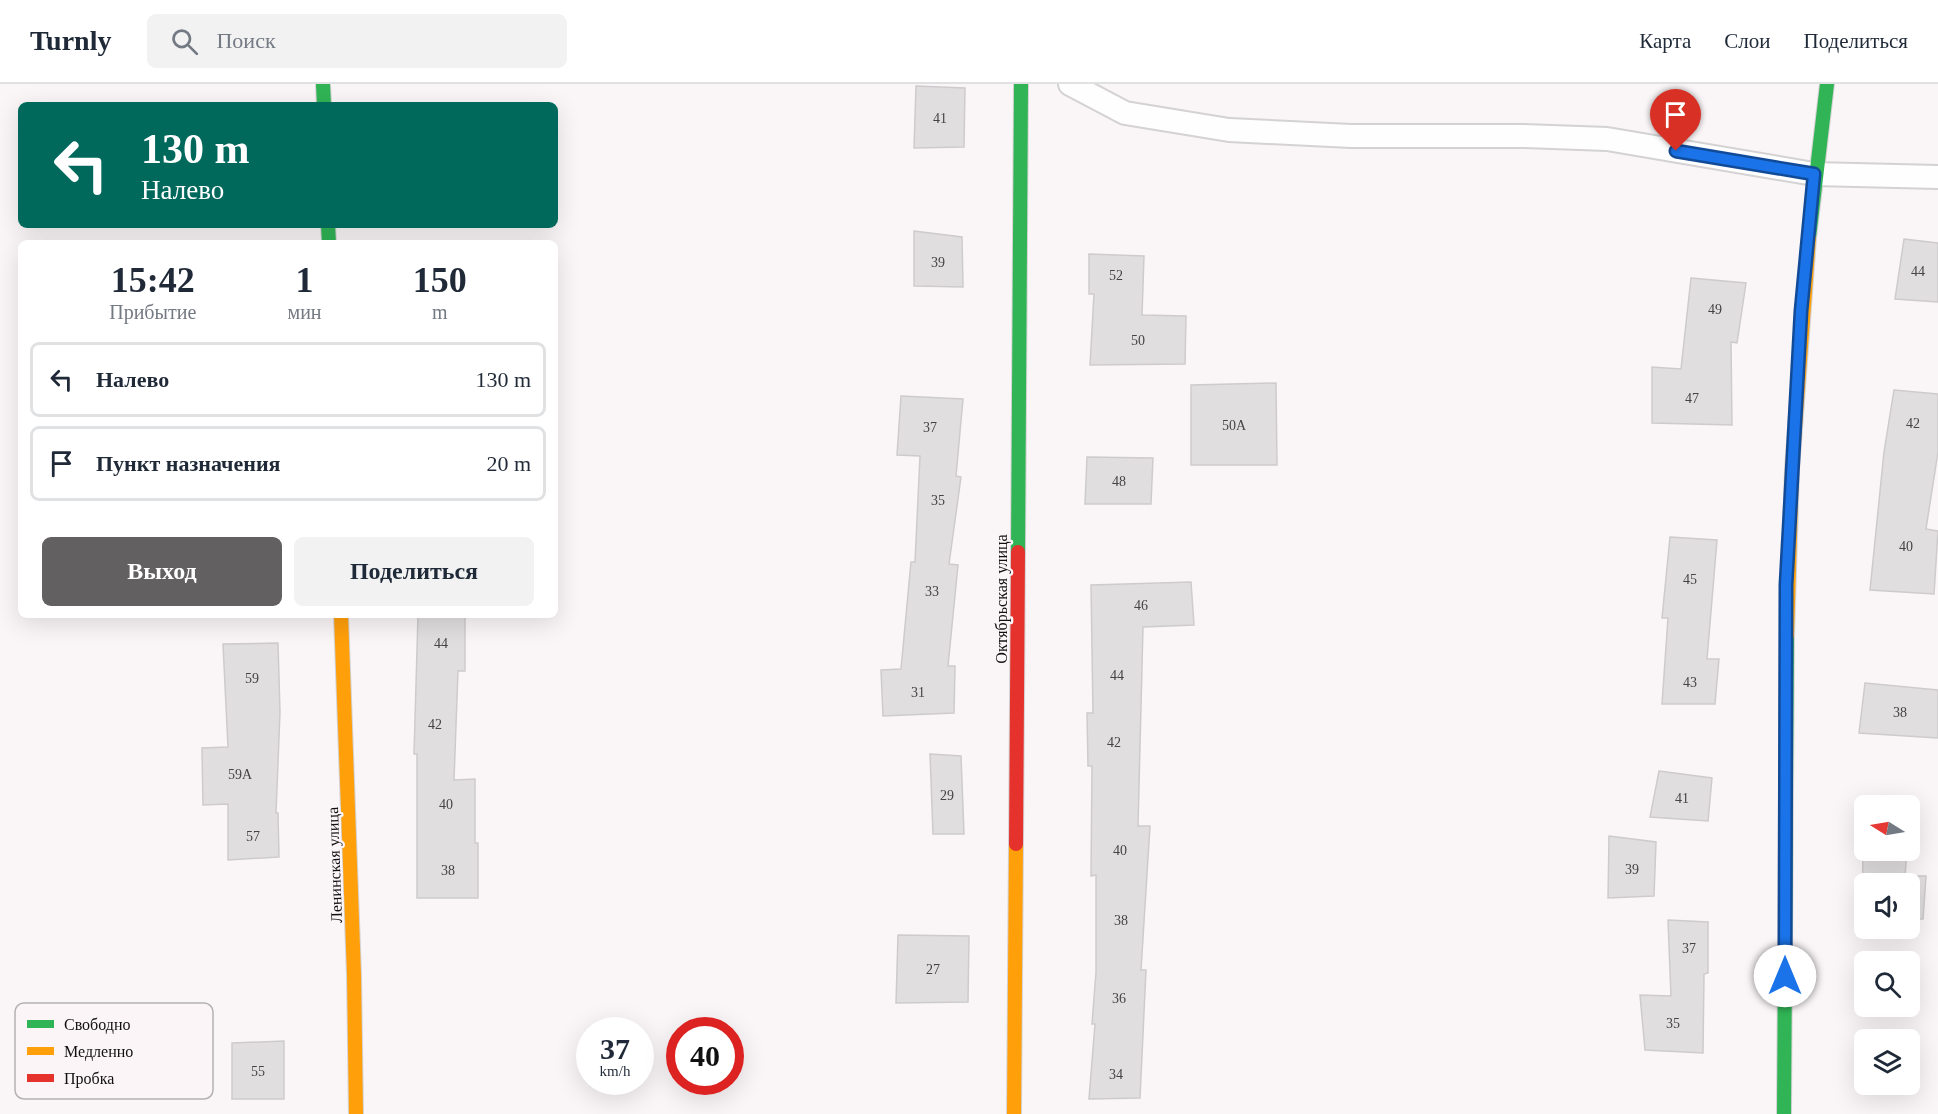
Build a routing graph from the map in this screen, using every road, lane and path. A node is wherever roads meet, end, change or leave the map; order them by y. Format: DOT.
graph roads {
  1 [pos="323,84"];
  2 [pos="1021,84"];
  3 [pos="1070,84"];
  4 [pos="1827,84"];
  5 [pos="324,102"];
  6 [pos="1814,174"];
  7 [pos="1938,177"];
  8 [pos="341,618"];
  9 [pos="356,1114"];
  10 [pos="1014,1114"];
  11 [pos="1784,1114"];
  1 -- 5 [label="street"];
  2 -- 10 [label="street, Октябрьская улица"];
  3 -- 6 [label="lane"];
  4 -- 6 [label="street"];
  6 -- 7 [label="lane"];
  6 -- 11 [label="street"];
  8 -- 9 [label="street, Ленинская улица"];
}
